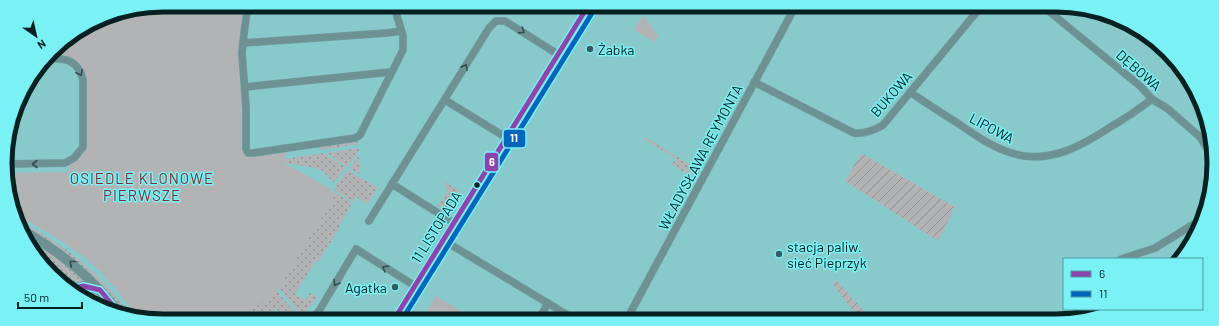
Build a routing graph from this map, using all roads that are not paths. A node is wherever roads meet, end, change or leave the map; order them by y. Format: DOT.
graph roads {
  1 [pos="247,12"];
  2 [pos="396,12"];
  3 [pos="584,12"];
  4 [pos="790,12"];
  5 [pos="977,12"];
  6 [pos="1050,12"];
  7 [pos="401,31"];
  8 [pos="243,43"];
  9 [pos="559,55"];
  10 [pos="53,59"];
  11 [pos="391,72"];
  12 [pos="754,82"];
  13 [pos="245,87"];
  14 [pos="910,92"];
  15 [pos="1152,99"];
  16 [pos="445,100"];
  17 [pos="507,138"];
  18 [pos="1206,148"];
  19 [pos="12,164"];
  20 [pos="392,184"];
  21 [pos="369,221"];
  22 [pos="454,223"];
  23 [pos="1195,224"];
  24 [pos="30,235"];
  25 [pos="443,240"];
  26 [pos="1124,258"];
  27 [pos="414,286"];
  28 [pos="77,288"];
  29 [pos="100,290"];
  30 [pos="548,303"];
  31 [pos="113,306"];
  32 [pos="316,314"];
  33 [pos="397,314"];
  34 [pos="542,314"];
  35 [pos="566,314"];
  36 [pos="630,314"];
  1 -- 8 [label="street"];
  2 -- 7 [label="street"];
  3 -- 9 [label="street, 11 LISTOPADA"];
  4 -- 12 [label="street, WŁADYSŁAWA REYMONTA"];
  5 -- 14 [label="street, BUKOWA"];
  6 -- 15 [label="street, DĘBOWA"];
  7 -- 8 [label="street"];
  7 -- 11 [label="street"];
  8 -- 13 [label="street"];
  16 -- 9 [label="street, one-way"];
  9 -- 17 [label="street, 11 LISTOPADA"];
  10 -- 19 [label="street, one-way"];
  11 -- 13 [label="street"];
  11 -- 13 [label="street"];
  12 -- 14 [label="street, BUKOWA"];
  12 -- 36 [label="street, WŁADYSŁAWA REYMONTA"];
  14 -- 15 [label="street, LIPOWA"];
  15 -- 18 [label="street, DĘBOWA"];
  16 -- 17 [label="street"];
  16 -- 20 [label="street"];
  17 -- 22 [label="street, 11 LISTOPADA"];
  20 -- 21 [label="street"];
  20 -- 22 [label="street"];
  22 -- 25 [label="street, 11 LISTOPADA"];
  23 -- 26 [label="street"];
  29 -- 24 [label="street, one-way"];
  25 -- 27 [label="street, 11 LISTOPADA"];
  25 -- 30 [label="street"];
  27 -- 32 [label="street, one-way"];
  27 -- 33 [label="street, 11 LISTOPADA"];
  28 -- 29 [label="street"];
  29 -- 31 [label="street"];
  30 -- 34 [label="street"];
  30 -- 35 [label="street"];
}
